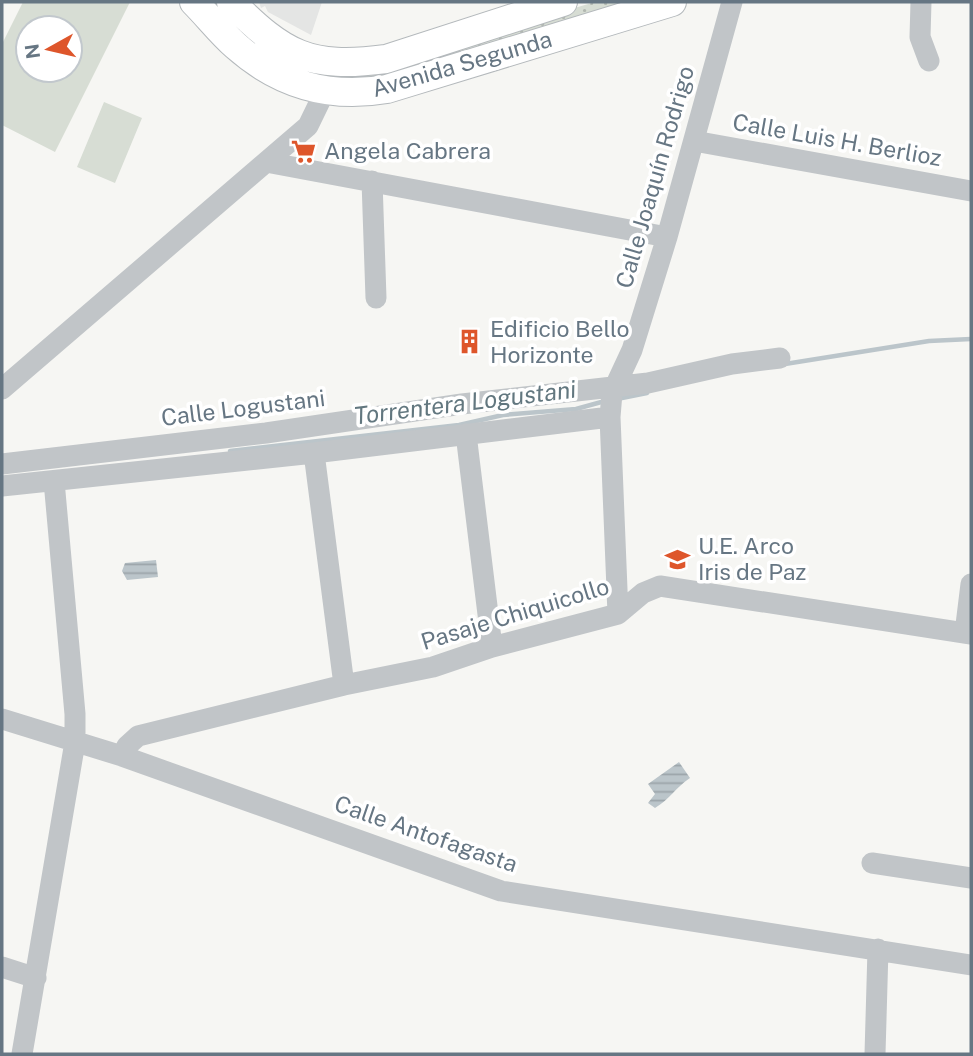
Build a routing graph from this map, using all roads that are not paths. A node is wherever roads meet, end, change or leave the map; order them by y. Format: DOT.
graph roads {
  1 [pos="194,2"];
  2 [pos="563,2"];
  3 [pos="672,2"];
  4 [pos="732,2"];
  5 [pos="921,2"];
  6 [pos="237,5"];
  7 [pos="929,61"];
  8 [pos="325,91"];
  9 [pos="694,141"];
  10 [pos="266,162"];
  11 [pos="372,181"];
  12 [pos="971,191"];
  13 [pos="667,237"];
  14 [pos="376,298"];
  15 [pos="780,358"];
  16 [pos="2,389"];
  17 [pos="612,400"];
  18 [pos="466,435"];
  19 [pos="314,453"];
  20 [pos="2,464"];
  21 [pos="54,481"];
  22 [pos="2,486"];
  23 [pos="971,584"];
  24 [pos="618,614"];
  25 [pos="968,633"];
  26 [pos="492,647"];
  27 [pos="344,685"];
  28 [pos="2,719"];
  29 [pos="75,742"];
  30 [pos="122,756"];
  31 [pos="872,863"];
  32 [pos="971,878"];
  33 [pos="878,949"];
  34 [pos="971,965"];
  35 [pos="2,967"];
  36 [pos="36,978"];
  37 [pos="22,1054"];
  38 [pos="875,1054"];
  1 -- 8 [label="main road, Avenida Segunda"];
  2 -- 6 [label="main road, Avenida Segunda"];
  3 -- 8 [label="main road, Avenida Segunda"];
  4 -- 9 [label="street, Calle Joaquín Rodrigo"];
  5 -- 7 [label="street"];
  8 -- 10 [label="street"];
  9 -- 12 [label="street, Calle Luis H. Berlioz"];
  9 -- 13 [label="street, Calle Joaquín Rodrigo"];
  10 -- 11 [label="street"];
  10 -- 16 [label="street"];
  11 -- 13 [label="street"];
  11 -- 14 [label="street"];
  13 -- 17 [label="street, Calle Joaquín Rodrigo"];
  15 -- 17 [label="street, Calle Logustani"];
  17 -- 18 [label="street, Calle Logustani"];
  17 -- 20 [label="street, Calle Logustani"];
  17 -- 24 [label="street, Calle Joaquín Rodrigo"];
  18 -- 19 [label="street, Calle Logustani"];
  18 -- 26 [label="street"];
  19 -- 21 [label="street, Calle Logustani"];
  19 -- 27 [label="street"];
  21 -- 22 [label="street, Calle Logustani"];
  21 -- 29 [label="street"];
  23 -- 25 [label="street"];
  24 -- 25 [label="street, Pasaje Chiquicollo"];
  24 -- 26 [label="street, Pasaje Chiquicollo"];
  26 -- 27 [label="street, Pasaje Chiquicollo"];
  27 -- 30 [label="street, Pasaje Chiquicollo"];
  28 -- 29 [label="street, Calle Antofagasta"];
  29 -- 30 [label="street, Calle Antofagasta"];
  29 -- 36 [label="street"];
  30 -- 33 [label="street, Calle Antofagasta"];
  31 -- 32 [label="street"];
  33 -- 34 [label="street, Calle Antofagasta"];
  33 -- 38 [label="street"];
  35 -- 36 [label="street"];
  36 -- 37 [label="street"];
}
